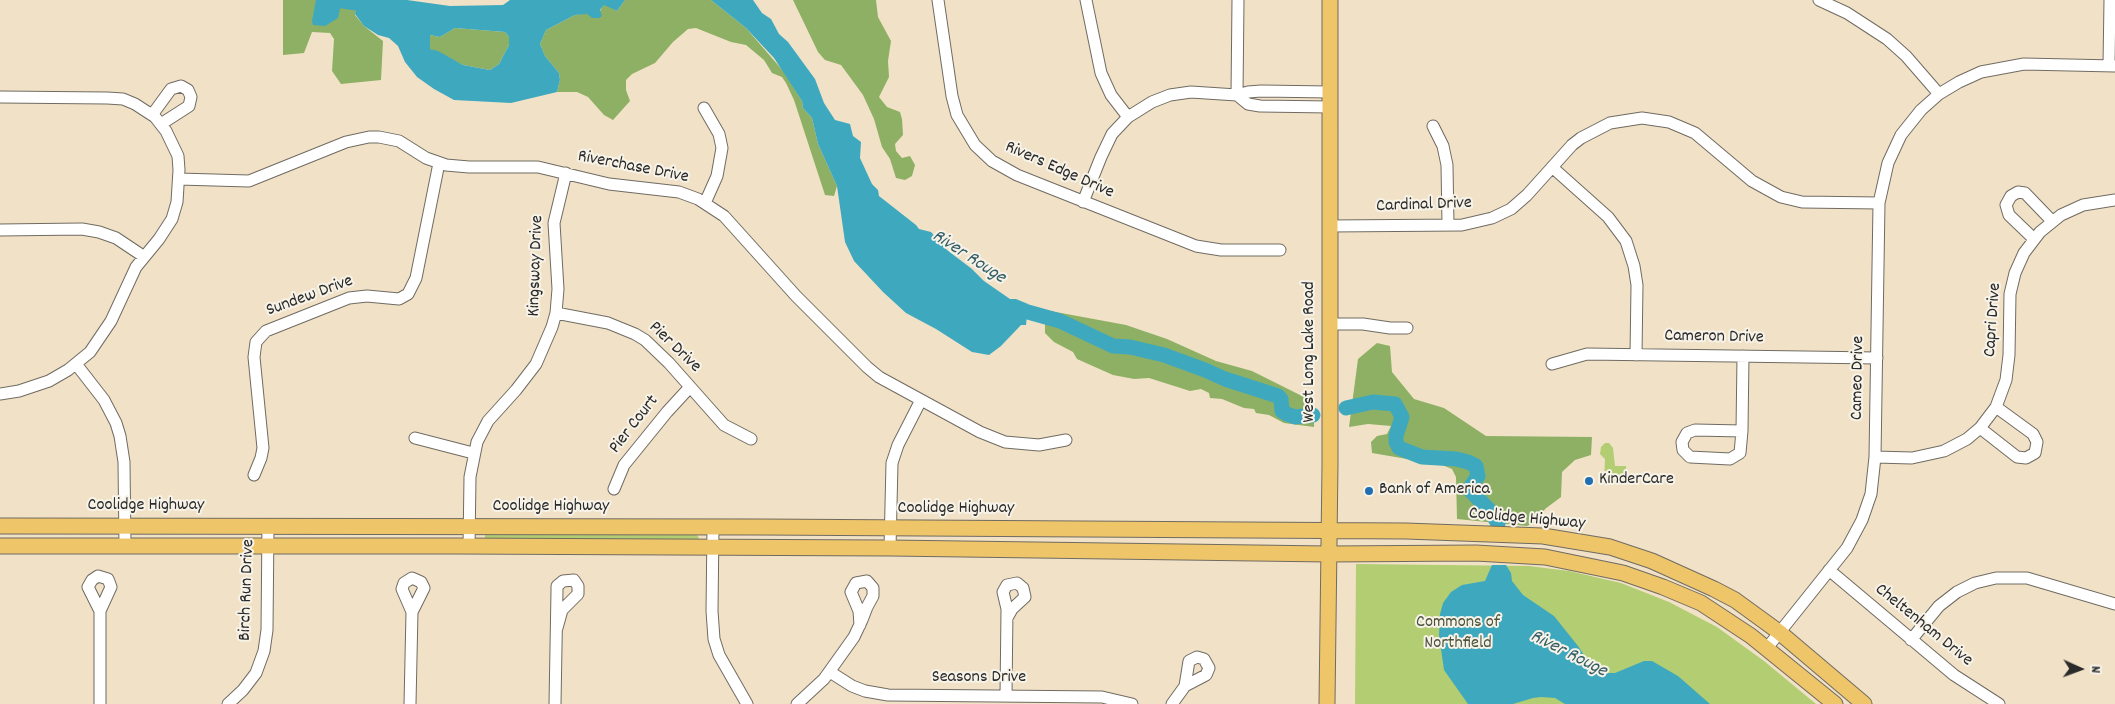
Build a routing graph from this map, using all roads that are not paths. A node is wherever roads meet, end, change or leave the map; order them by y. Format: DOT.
graph roads {
  1 [pos="938,0"];
  2 [pos="1086,0"];
  3 [pos="1238,0"];
  4 [pos="1330,0"];
  5 [pos="1819,0"];
  6 [pos="2110,0"];
  7 [pos="2112,65"];
  8 [pos="1939,94"];
  9 [pos="1237,95"];
  10 [pos="0,97"];
  11 [pos="1330,99"];
  12 [pos="704,108"];
  13 [pos="152,115"];
  14 [pos="1128,118"];
  15 [pos="161,124"];
  16 [pos="1433,126"];
  17 [pos="439,163"];
  18 [pos="1552,168"];
  19 [pos="566,173"];
  20 [pos="179,180"];
  21 [pos="2115,200"];
  22 [pos="705,202"];
  23 [pos="1083,202"];
  24 [pos="1879,203"];
  25 [pos="2052,221"];
  26 [pos="1448,225"];
  27 [pos="1329,226"];
  28 [pos="0,230"];
  29 [pos="2034,239"];
  30 [pos="1280,250"];
  31 [pos="143,256"];
  32 [pos="556,313"];
  33 [pos="1330,324"];
  34 [pos="1407,328"];
  35 [pos="1636,355"];
  36 [pos="1743,356"];
  37 [pos="1876,358"];
  38 [pos="76,364"];
  39 [pos="1552,364"];
  40 [pos="690,387"];
  41 [pos="0,394"];
  42 [pos="921,400"];
  43 [pos="1996,407"];
  44 [pos="1980,428"];
  45 [pos="1742,431"];
  46 [pos="415,438"];
  47 [pos="751,439"];
  48 [pos="1066,440"];
  49 [pos="473,453"];
  50 [pos="1875,457"];
  51 [pos="254,475"];
  52 [pos="614,489"];
  53 [pos="125,525"];
  54 [pos="268,525"];
  55 [pos="0,526"];
  56 [pos="470,526"];
  57 [pos="713,527"];
  58 [pos="891,529"];
  59 [pos="1202,531"];
  60 [pos="1234,531"];
  61 [pos="1329,531"];
  62 [pos="1454,532"];
  63 [pos="1484,533"];
  64 [pos="0,546"];
  65 [pos="125,546"];
  66 [pos="268,546"];
  67 [pos="469,546"];
  68 [pos="712,547"];
  69 [pos="890,548"];
  70 [pos="1191,551"];
  71 [pos="1220,551"];
  72 [pos="1448,553"];
  73 [pos="1476,553"];
  74 [pos="1328,554"];
  75 [pos="1829,570"];
  76 [pos="2115,604"];
  77 [pos="100,611"];
  78 [pos="412,612"];
  79 [pos="1007,618"];
  80 [pos="860,625"];
  81 [pos="557,628"];
  82 [pos="1779,632"];
  83 [pos="1911,640"];
  84 [pos="1767,648"];
  85 [pos="830,672"];
  86 [pos="1185,686"];
  87 [pos="1006,696"];
  88 [pos="232,703"];
  89 [pos="100,704"];
  90 [pos="410,704"];
  91 [pos="554,704"];
  92 [pos="747,704"];
  93 [pos="797,704"];
  94 [pos="1132,704"];
  95 [pos="1172,704"];
  96 [pos="1327,704"];
  97 [pos="1835,704"];
  98 [pos="1864,704"];
  99 [pos="1999,704"];
  1 -- 23 [label="street, Rivers Edge Drive"];
  2 -- 14 [label="street"];
  3 -- 9 [label="street"];
  4 -- 11 [label="main road, West Long Lake Road"];
  5 -- 8 [label="street"];
  6 -- 7 [label="street"];
  7 -- 8 [label="street, Cameo Drive"];
  8 -- 24 [label="street, Cameo Drive"];
  9 -- 11 [label="street"];
  9 -- 11 [label="street"];
  9 -- 14 [label="street"];
  10 -- 13 [label="street"];
  11 -- 27 [label="main road, West Long Lake Road"];
  12 -- 22 [label="street"];
  13 -- 15 [label="street"];
  13 -- 15 [label="street"];
  14 -- 23 [label="street"];
  15 -- 20 [label="street"];
  16 -- 26 [label="street"];
  17 -- 19 [label="street, Riverchase Drive"];
  17 -- 20 [label="street, Riverchase Drive"];
  17 -- 51 [label="street, Sundew Drive"];
  18 -- 24 [label="street, Cardinal Drive"];
  18 -- 26 [label="street, Cardinal Drive"];
  18 -- 35 [label="street"];
  19 -- 22 [label="street, Riverchase Drive"];
  19 -- 32 [label="street, Kingsway Drive"];
  20 -- 31 [label="street"];
  21 -- 25 [label="street, Capri Drive"];
  22 -- 42 [label="street, Riverchase Drive"];
  23 -- 30 [label="street, Rivers Edge Drive"];
  24 -- 37 [label="street, Cameo Drive"];
  25 -- 29 [label="street, Capri Drive"];
  25 -- 29 [label="street"];
  26 -- 27 [label="street, Cardinal Drive"];
  27 -- 33 [label="main road, West Long Lake Road"];
  28 -- 31 [label="street"];
  29 -- 43 [label="street, Capri Drive"];
  31 -- 38 [label="street"];
  32 -- 40 [label="street, Pier Drive"];
  32 -- 49 [label="street, Kingsway Drive"];
  33 -- 34 [label="street"];
  33 -- 61 [label="main road, West Long Lake Road"];
  35 -- 36 [label="street, Cameron Drive"];
  35 -- 39 [label="street, Cameron Drive"];
  36 -- 37 [label="street, Cameron Drive"];
  36 -- 45 [label="street"];
  37 -- 50 [label="street, Cameo Drive"];
  38 -- 41 [label="street"];
  38 -- 53 [label="street"];
  40 -- 47 [label="street, Pier Drive"];
  40 -- 52 [label="street, Pier Court"];
  42 -- 48 [label="street, Riverchase Drive"];
  42 -- 58 [label="street"];
  43 -- 44 [label="street, Capri Drive"];
  43 -- 44 [label="street"];
  44 -- 50 [label="street, Capri Drive"];
  45 -- 45 [label="street"];
  46 -- 49 [label="street"];
  49 -- 56 [label="street, Kingsway Drive"];
  50 -- 75 [label="street, Cameo Drive"];
  53 -- 54 [label="main road, Coolidge Highway"];
  53 -- 55 [label="main road, Coolidge Highway"];
  53 -- 65 [label="street"];
  54 -- 56 [label="main road, Coolidge Highway"];
  54 -- 66 [label="street, Birch Run Drive"];
  56 -- 57 [label="main road, Coolidge Highway"];
  56 -- 67 [label="street, Kingsway Drive"];
  57 -- 58 [label="main road, Coolidge Highway"];
  57 -- 68 [label="street"];
  58 -- 59 [label="main road, Coolidge Highway"];
  58 -- 69 [label="street"];
  59 -- 60 [label="main road, Coolidge Highway"];
  59 -- 70 [label="main road"];
  60 -- 61 [label="main road, Coolidge Highway"];
  60 -- 71 [label="main road"];
  61 -- 62 [label="main road, Coolidge Highway"];
  61 -- 74 [label="main road, West Long Lake Road"];
  62 -- 63 [label="main road, Coolidge Highway"];
  62 -- 72 [label="main road"];
  63 -- 73 [label="main road"];
  63 -- 82 [label="main road, Coolidge Highway"];
  64 -- 65 [label="main road, Coolidge Highway"];
  65 -- 66 [label="main road, Coolidge Highway"];
  66 -- 67 [label="main road, Coolidge Highway"];
  66 -- 88 [label="street, Birch Run Drive"];
  67 -- 68 [label="main road, Coolidge Highway"];
  68 -- 69 [label="main road, Coolidge Highway"];
  68 -- 92 [label="street"];
  69 -- 70 [label="main road, Coolidge Highway"];
  70 -- 71 [label="main road, Coolidge Highway"];
  71 -- 74 [label="main road, Coolidge Highway"];
  72 -- 73 [label="main road, Coolidge Highway"];
  72 -- 74 [label="main road, Coolidge Highway"];
  73 -- 84 [label="main road, Coolidge Highway"];
  74 -- 96 [label="main road, West Long Lake Road"];
  75 -- 82 [label="street, Cameo Drive"];
  75 -- 83 [label="street, Cheltenham Drive"];
  76 -- 83 [label="street"];
  77 -- 89 [label="street"];
  78 -- 90 [label="street"];
  79 -- 87 [label="street"];
  80 -- 85 [label="street"];
  81 -- 91 [label="street"];
  82 -- 84 [label="street, Cameo Drive"];
  82 -- 98 [label="main road, Coolidge Highway"];
  83 -- 99 [label="street, Cheltenham Drive"];
  84 -- 97 [label="main road, Coolidge Highway"];
  85 -- 87 [label="street, Seasons Drive"];
  85 -- 93 [label="street"];
  86 -- 95 [label="street"];
  87 -- 94 [label="street, Seasons Drive"];
}
